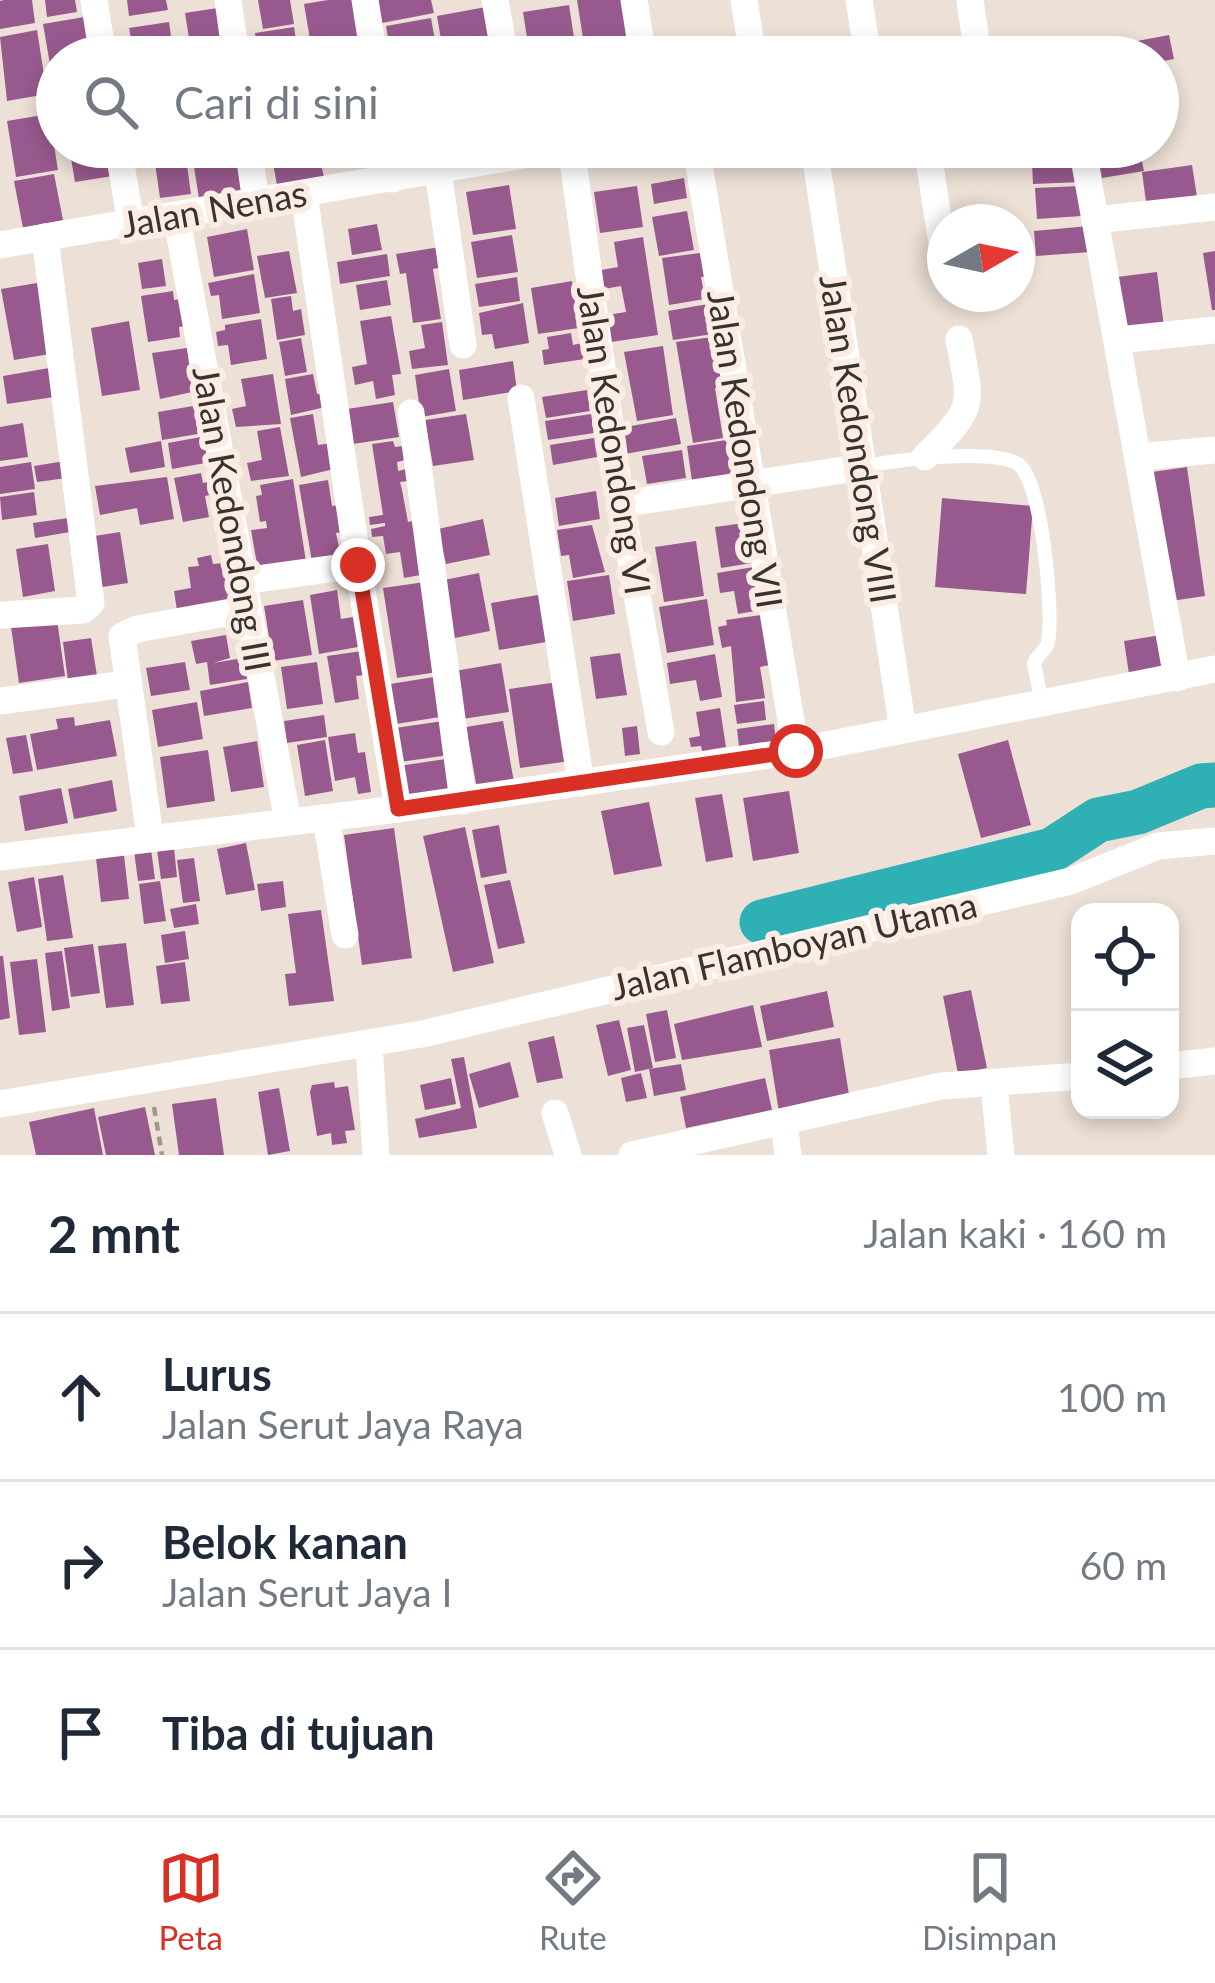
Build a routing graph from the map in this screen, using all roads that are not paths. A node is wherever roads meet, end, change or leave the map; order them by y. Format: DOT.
graph roads {
  1 [pos="94,0"];
  2 [pos="228,0"];
  3 [pos="365,0"];
  4 [pos="495,0"];
  5 [pos="634,0"];
  6 [pos="744,0"];
  7 [pos="859,0"];
  8 [pos="970,0"];
  9 [pos="100,36"];
  10 [pos="233,36"];
  11 [pos="371,36"];
  12 [pos="501,36"];
  13 [pos="640,36"];
  14 [pos="750,36"];
  15 [pos="865,36"];
  16 [pos="975,36"];
  17 [pos="122,168"];
  18 [pos="251,168"];
  19 [pos="391,168"];
  20 [pos="450,168"];
  21 [pos="574,168"];
  22 [pos="699,168"];
  23 [pos="817,168"];
  24 [pos="929,168"];
  25 [pos="1086,168"];
  26 [pos="438,171"];
  27 [pos="393,179"];
  28 [pos="304,194"];
  29 [pos="256,202"];
  30 [pos="935,204"];
  31 [pos="1215,207"];
  32 [pos="176,215"];
  33 [pos="1095,220"];
  34 [pos="131,223"];
  35 [pos="45,237"];
  36 [pos="0,244"];
  37 [pos="1215,330"];
  38 [pos="959,339"];
  39 [pos="1118,340"];
  40 [pos="463,345"];
  41 [pos="521,398"];
  42 [pos="411,412"];
  43 [pos="1215,450"];
  44 [pos="925,457"];
  45 [pos="1138,457"];
  46 [pos="863,467"];
  47 [pos="750,485"];
  48 [pos="621,504"];
  49 [pos="358,565"];
  50 [pos="245,595"];
  51 [pos="1,607"];
  52 [pos="1215,669"];
  53 [pos="1178,678"];
  54 [pos="126,684"];
  55 [pos="0,700"];
  56 [pos="1042,703"];
  57 [pos="902,730"];
  58 [pos="661,732"];
  59 [pos="796,751"];
  60 [pos="581,783"];
  61 [pos="463,801"];
  62 [pos="398,809"];
  63 [pos="326,818"];
  64 [pos="288,822"];
  65 [pos="150,837"];
  66 [pos="1215,841"];
  67 [pos="0,856"];
  68 [pos="345,935"];
  69 [pos="369,1044"];
  70 [pos="1215,1061"];
  71 [pos="1179,1065"];
  72 [pos="1071,1077"];
  73 [pos="994,1085"];
  74 [pos="0,1104"];
  75 [pos="555,1114"];
  76 [pos="784,1122"];
  77 [pos="376,1155"];
  78 [pos="568,1155"];
  79 [pos="632,1155"];
  80 [pos="788,1155"];
  81 [pos="1001,1155"];
  1 -- 9 [label="street"];
  2 -- 10 [label="street"];
  3 -- 11 [label="street"];
  4 -- 12 [label="street"];
  5 -- 13 [label="street"];
  6 -- 14 [label="street"];
  7 -- 15 [label="street"];
  8 -- 16 [label="street"];
  17 -- 34 [label="street"];
  18 -- 29 [label="street"];
  19 -- 27 [label="street"];
  20 -- 26 [label="street, Jalan Nenas"];
  21 -- 48 [label="street, Jalan Kedondong VI"];
  22 -- 47 [label="street, Jalan Kedondong VII"];
  23 -- 46 [label="street, Jalan Kedondong VIII"];
  24 -- 30 [label="street"];
  25 -- 33 [label="street"];
  26 -- 27 [label="street, Jalan Nenas"];
  26 -- 40 [label="street"];
  27 -- 28 [label="street, Jalan Nenas"];
  28 -- 29 [label="street, Jalan Nenas"];
  28 -- 49 [label="street"];
  29 -- 32 [label="street, Jalan Nenas"];
  31 -- 33 [label="street"];
  32 -- 34 [label="street, Jalan Nenas"];
  32 -- 50 [label="street, Jalan Kedondong III"];
  33 -- 39 [label="street"];
  34 -- 35 [label="street, Jalan Nenas"];
  35 -- 36 [label="street, Jalan Nenas"];
  35 -- 51 [label="street"];
  37 -- 39 [label="street"];
  38 -- 44 [label="street"];
  39 -- 45 [label="street"];
  41 -- 60 [label="street"];
  42 -- 61 [label="street"];
  43 -- 45 [label="street"];
  44 -- 46 [label="lane"];
  44 -- 56 [label="lane"];
  45 -- 53 [label="street"];
  46 -- 47 [label="street"];
  46 -- 57 [label="street, Jalan Kedondong VIII"];
  47 -- 48 [label="street"];
  47 -- 59 [label="street, Jalan Kedondong VII"];
  48 -- 58 [label="street, Jalan Kedondong VI"];
  49 -- 50 [label="street"];
  49 -- 62 [label="street"];
  50 -- 54 [label="street"];
  50 -- 64 [label="street, Jalan Kedondong III"];
  52 -- 53 [label="street"];
  53 -- 56 [label="street"];
  54 -- 55 [label="street"];
  54 -- 65 [label="street"];
  56 -- 57 [label="street"];
  57 -- 59 [label="street"];
  59 -- 60 [label="street"];
  60 -- 61 [label="street"];
  61 -- 62 [label="street"];
  62 -- 63 [label="street"];
  63 -- 64 [label="street"];
  63 -- 68 [label="street"];
  64 -- 65 [label="street"];
  65 -- 67 [label="street"];
  66 -- 69 [label="street, Jalan Flamboyan Utama"];
  69 -- 74 [label="street, Jalan Flamboyan Utama"];
  69 -- 77 [label="street"];
  70 -- 71 [label="street"];
  72 -- 73 [label="street"];
  73 -- 76 [label="street"];
  73 -- 81 [label="street"];
  75 -- 78 [label="street"];
  76 -- 79 [label="street"];
  76 -- 80 [label="street"];
}
